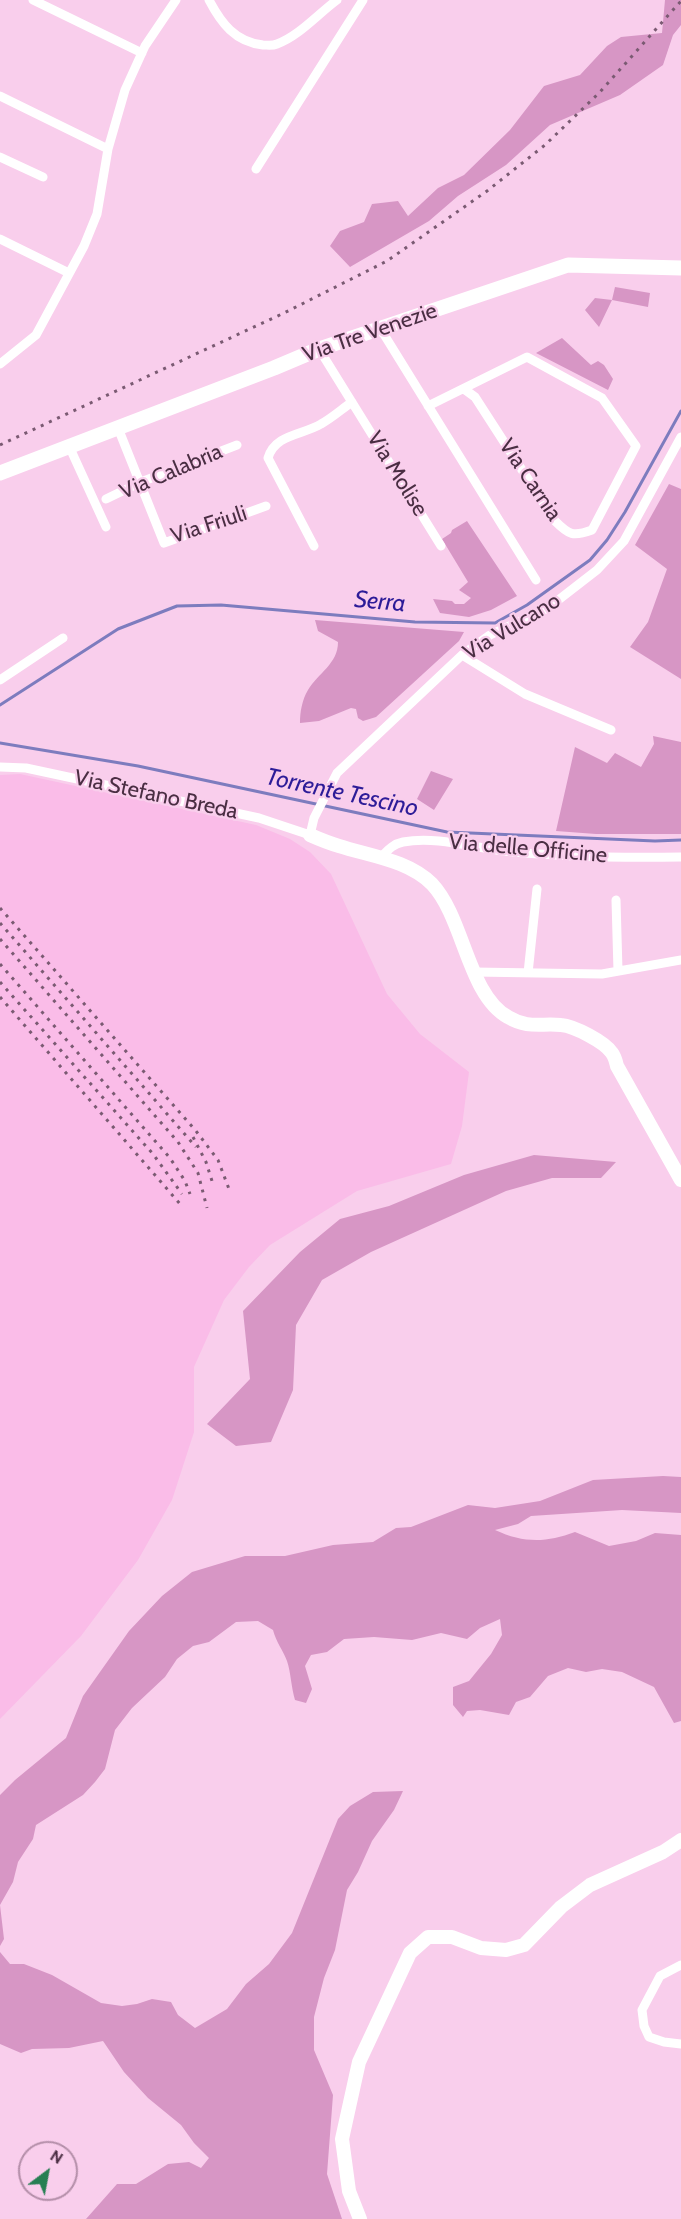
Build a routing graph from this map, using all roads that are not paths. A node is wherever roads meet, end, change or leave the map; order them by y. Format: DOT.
graph roads {
  1 [pos="33,0"];
  2 [pos="176,0"];
  3 [pos="209,0"];
  4 [pos="337,0"];
  5 [pos="363,0"];
  6 [pos="141,53"];
  7 [pos="0,96"];
  8 [pos="108,149"];
  9 [pos="0,156"];
  10 [pos="256,169"];
  11 [pos="43,177"];
  12 [pos="0,239"];
  13 [pos="681,268"];
  14 [pos="69,273"];
  15 [pos="380,328"];
  16 [pos="319,349"];
  17 [pos="0,364"];
  18 [pos="464,389"];
  19 [pos="352,402"];
  20 [pos="428,406"];
  21 [pos="118,428"];
  22 [pos="681,437"];
  23 [pos="237,445"];
  24 [pos="69,446"];
  25 [pos="0,473"];
  26 [pos="141,482"];
  27 [pos="106,499"];
  28 [pos="266,506"];
  29 [pos="106,527"];
  30 [pos="314,546"];
  31 [pos="441,546"];
  32 [pos="536,580"];
  33 [pos="63,638"];
  34 [pos="462,656"];
  35 [pos="0,680"];
  36 [pos="611,730"];
  37 [pos="0,767"];
  38 [pos="310,835"];
  39 [pos="681,856"];
  40 [pos="381,857"];
  41 [pos="537,889"];
  42 [pos="616,900"];
  43 [pos="681,960"];
  44 [pos="618,971"];
  45 [pos="474,972"];
  46 [pos="528,973"];
  47 [pos="681,1180"];
  48 [pos="681,1840"];
  49 [pos="681,1965"];
  50 [pos="681,2044"];
  51 [pos="360,2219"];
  1 -- 6 [label="street"];
  2 -- 6 [label="street"];
  3 -- 4 [label="street"];
  5 -- 10 [label="street"];
  6 -- 8 [label="street"];
  7 -- 8 [label="street"];
  8 -- 14 [label="street"];
  9 -- 11 [label="street"];
  12 -- 14 [label="street"];
  13 -- 15 [label="main road, Via Tre Venezie"];
  14 -- 17 [label="street"];
  15 -- 16 [label="main road, Via Tre Venezie"];
  15 -- 20 [label="street, Via Carnia"];
  16 -- 19 [label="street, Via Molise"];
  16 -- 21 [label="main road, Via Tre Venezie"];
  18 -- 18 [label="street, Via Carnia"];
  18 -- 20 [label="street, Via Carnia"];
  19 -- 30 [label="street"];
  19 -- 31 [label="street, Via Molise"];
  20 -- 32 [label="street, Via Carnia"];
  21 -- 24 [label="main road, Via Tre Venezie"];
  21 -- 26 [label="street, Via Friuli"];
  22 -- 34 [label="street, Via Vulcano"];
  23 -- 26 [label="street, Via Calabria"];
  24 -- 25 [label="main road, Via Tre Venezie"];
  24 -- 29 [label="street"];
  26 -- 27 [label="street, Via Calabria"];
  26 -- 28 [label="street, Via Friuli"];
  33 -- 35 [label="street"];
  34 -- 36 [label="street"];
  34 -- 38 [label="street, Via Vulcano"];
  37 -- 38 [label="street, Via Stefano Breda"];
  38 -- 40 [label="street"];
  39 -- 40 [label="street, Via delle Officine"];
  40 -- 45 [label="street"];
  41 -- 46 [label="street"];
  42 -- 44 [label="street"];
  43 -- 44 [label="street"];
  44 -- 46 [label="street"];
  45 -- 46 [label="street"];
  45 -- 47 [label="street"];
  48 -- 51 [label="street"];
  49 -- 50 [label="street"];
}
